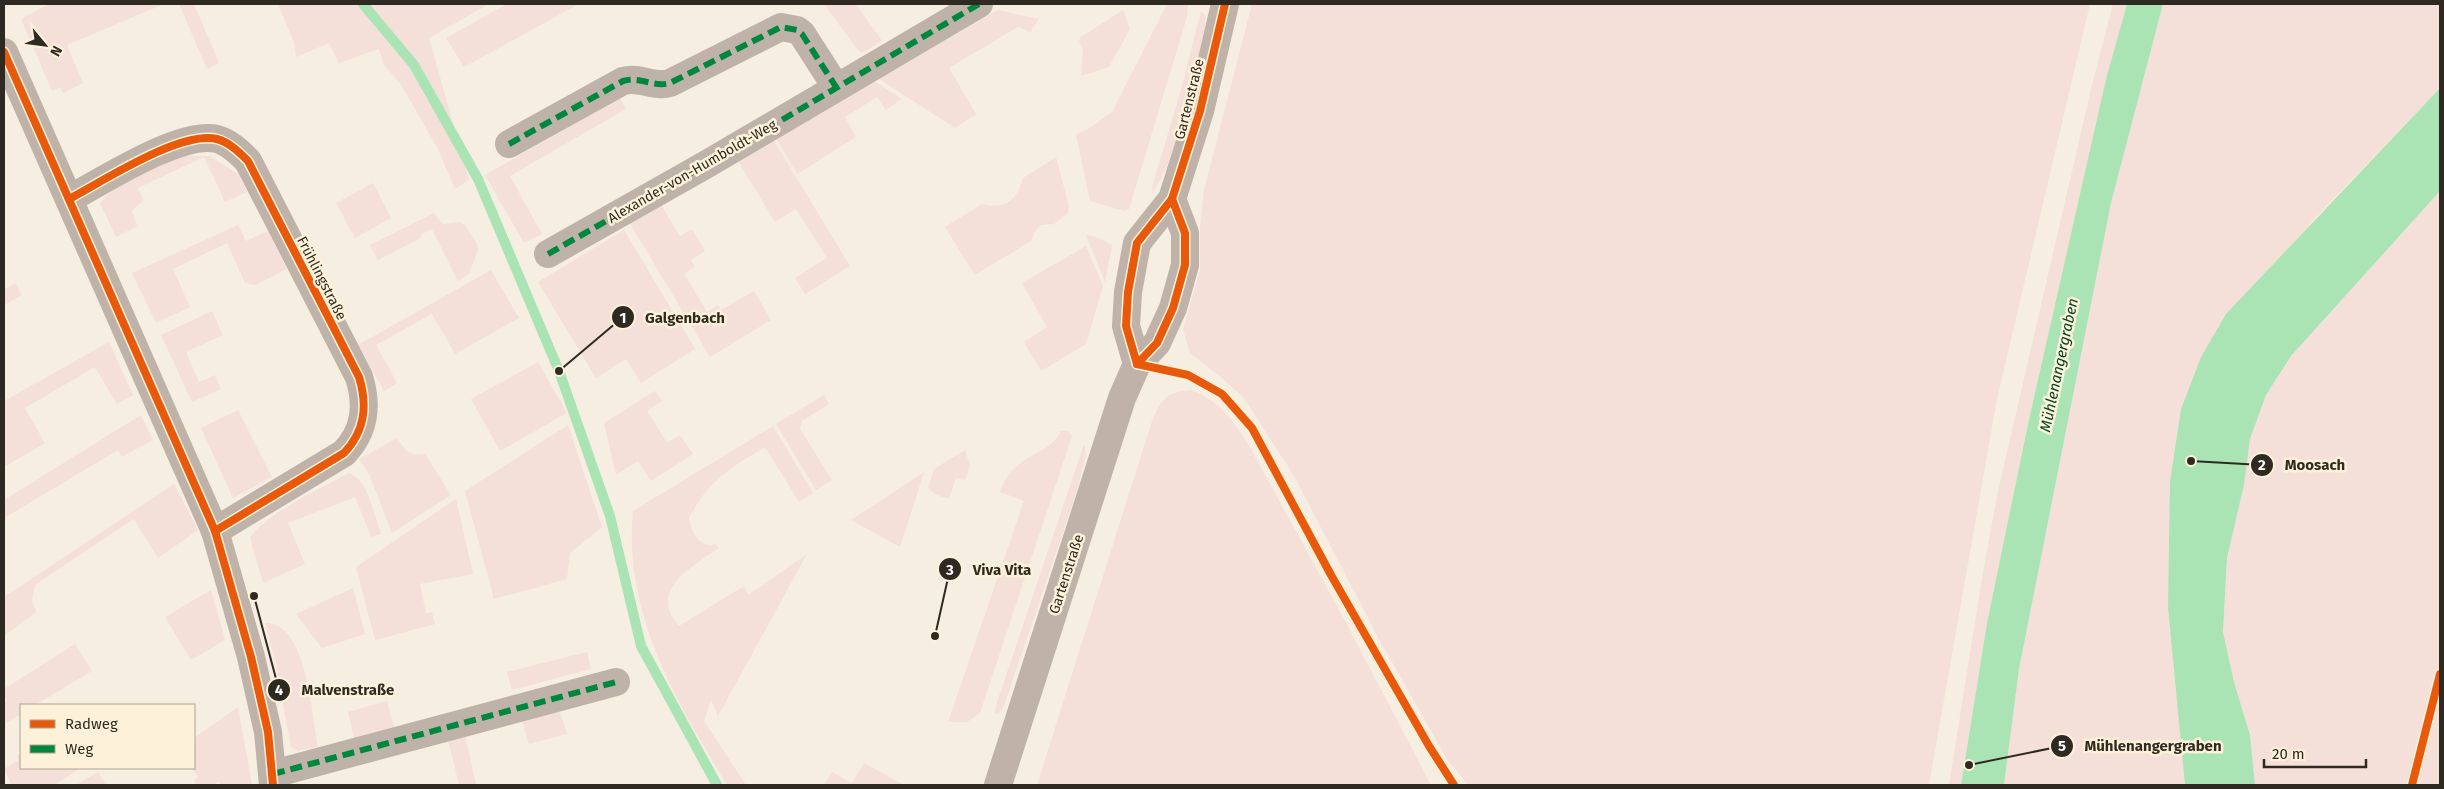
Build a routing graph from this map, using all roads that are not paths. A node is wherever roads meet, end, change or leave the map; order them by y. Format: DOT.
graph roads {
  1 [pos="979,4"];
  2 [pos="1225,4"];
  3 [pos="4,52"];
  4 [pos="836,87"];
  5 [pos="509,144"];
  6 [pos="69,199"];
  7 [pos="1172,199"];
  8 [pos="548,254"];
  9 [pos="1136,364"];
  10 [pos="215,531"];
  11 [pos="616,682"];
  12 [pos="273,780"];
  13 [pos="998,785"];
  1 -- 4 [label="street, Alexander-von-Humboldt-Weg"];
  2 -- 7 [label="street, Gartenstraße"];
  3 -- 6 [label="street"];
  4 -- 5 [label="street"];
  4 -- 8 [label="street, Alexander-von-Humboldt-Weg"];
  6 -- 10 [label="street"];
  6 -- 10 [label="street, Frühlingstraße"];
  7 -- 9 [label="street, Gartenstraße"];
  7 -- 9 [label="street, Gartenstraße"];
  9 -- 13 [label="street, Gartenstraße"];
  10 -- 12 [label="street"];
  11 -- 12 [label="street"];
}
